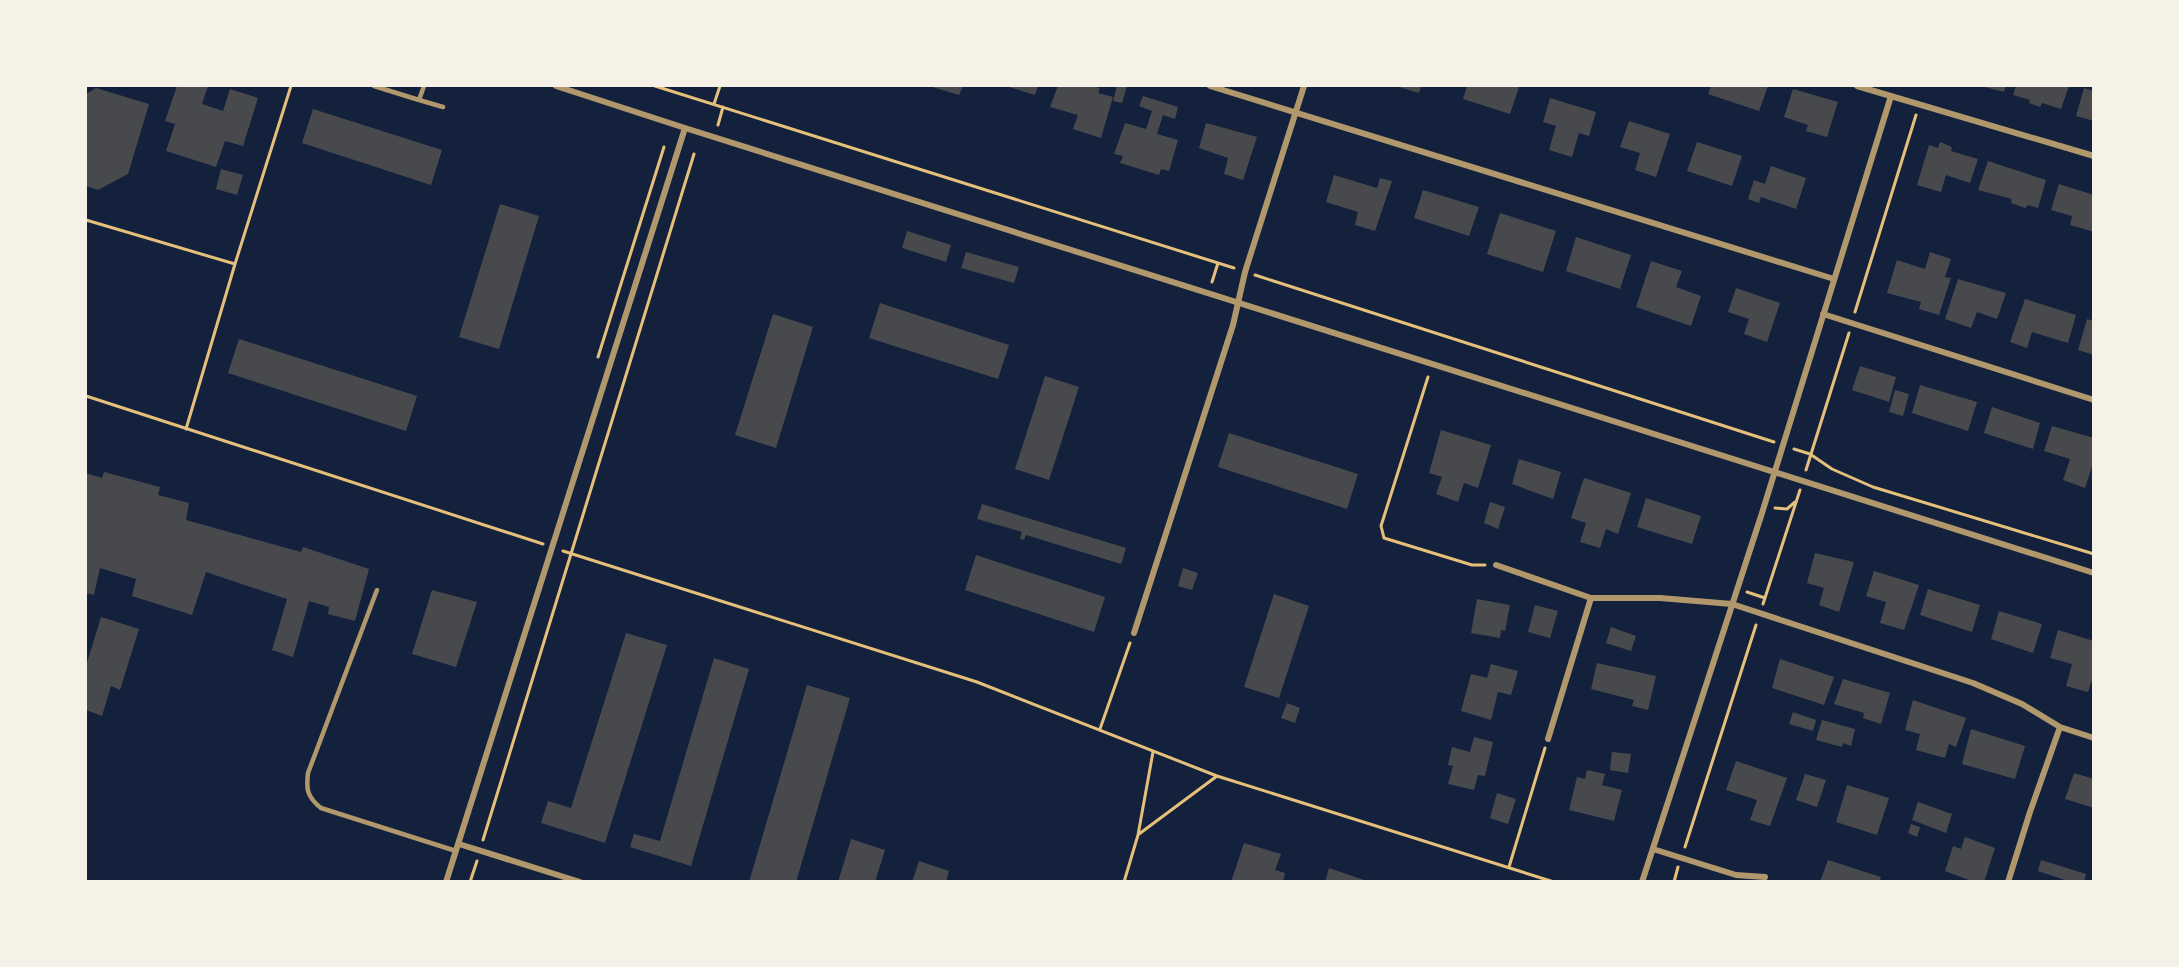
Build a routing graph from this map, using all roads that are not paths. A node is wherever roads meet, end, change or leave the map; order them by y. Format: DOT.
graph roads {
  1 [pos="374,86"];
  2 [pos="424,86"];
  3 [pos="556,86"];
  4 [pos="1210,86"];
  5 [pos="1304,86"];
  6 [pos="1857,86"];
  7 [pos="1891,96"];
  8 [pos="419,100"];
  9 [pos="443,107"];
  10 [pos="1295,112"];
  11 [pos="685,128"];
  12 [pos="2094,156"];
  13 [pos="1834,279"];
  14 [pos="1238,303"];
  15 [pos="1823,314"];
  16 [pos="2094,400"];
  17 [pos="1774,472"];
  18 [pos="1496,565"];
  19 [pos="2094,573"];
  20 [pos="377,590"];
  21 [pos="1591,598"];
  22 [pos="1732,604"];
  23 [pos="1134,633"];
  24 [pos="2060,727"];
  25 [pos="2094,738"];
  26 [pos="1548,739"];
  27 [pos="459,844"];
  28 [pos="1653,849"];
  29 [pos="456,851"];
  30 [pos="1765,877"];
  31 [pos="446,882"];
  32 [pos="580,882"];
  33 [pos="1642,882"];
  34 [pos="2008,882"];
  1 -- 8 [label="lane"];
  2 -- 8 [label="lane"];
  3 -- 11 [label="street"];
  4 -- 10 [label="street"];
  5 -- 10 [label="street"];
  6 -- 7 [label="street"];
  7 -- 12 [label="street"];
  7 -- 13 [label="street"];
  8 -- 9 [label="lane"];
  10 -- 13 [label="street"];
  10 -- 14 [label="street"];
  11 -- 14 [label="street"];
  11 -- 27 [label="street"];
  13 -- 15 [label="street"];
  14 -- 17 [label="street"];
  14 -- 23 [label="street"];
  15 -- 16 [label="street"];
  15 -- 17 [label="street"];
  17 -- 19 [label="street"];
  17 -- 22 [label="street"];
  18 -- 21 [label="street"];
  20 -- 29 [label="lane"];
  21 -- 22 [label="street"];
  21 -- 26 [label="street"];
  22 -- 24 [label="street"];
  22 -- 28 [label="street"];
  24 -- 25 [label="street"];
  24 -- 34 [label="street"];
  27 -- 29 [label="street"];
  27 -- 32 [label="street"];
  28 -- 30 [label="street"];
  28 -- 33 [label="street"];
  29 -- 31 [label="street"];
}
